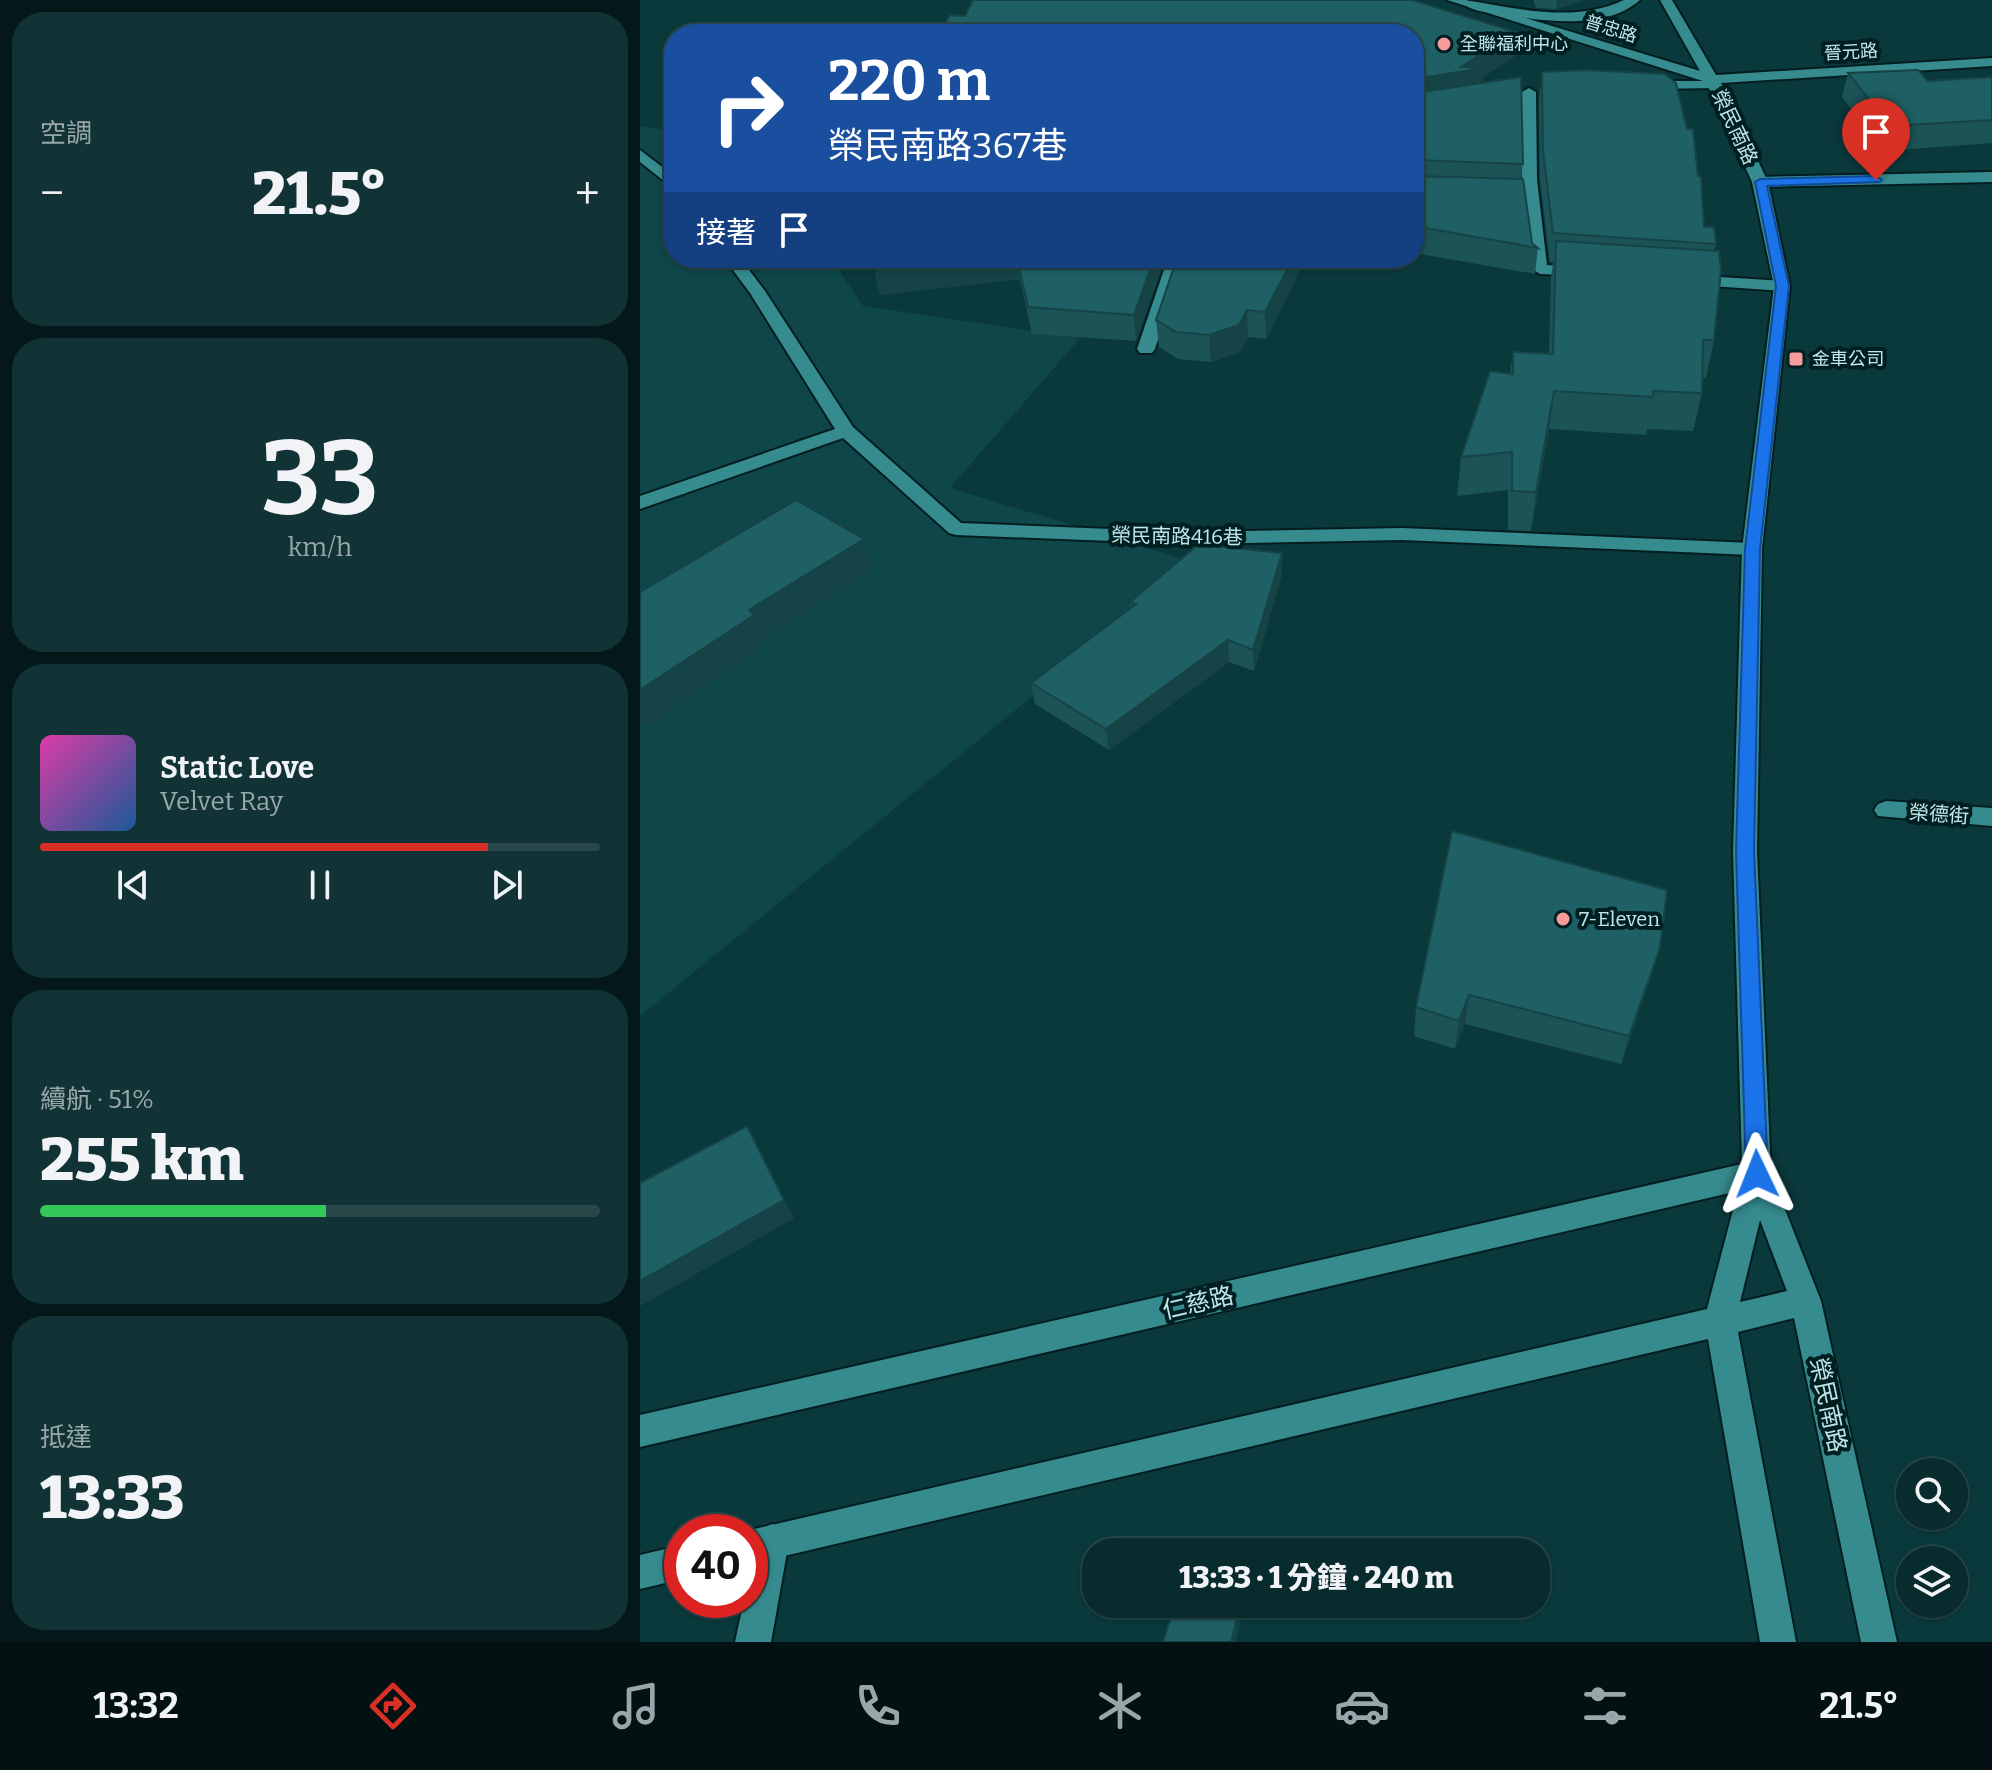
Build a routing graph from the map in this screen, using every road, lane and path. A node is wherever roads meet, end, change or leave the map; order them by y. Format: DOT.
graph roads {
  1 [pos="1453,0"];
  2 [pos="1634,0"];
  3 [pos="1666,0"];
  4 [pos="1471,5"];
  5 [pos="1992,62"];
  6 [pos="1714,82"];
  7 [pos="1623,85"];
  8 [pos="1530,92"];
  9 [pos="640,154"];
  10 [pos="664,175"];
  11 [pos="1992,177"];
  12 [pos="1760,182"];
  13 [pos="740,268"];
  14 [pos="1173,268"];
  15 [pos="1601,274"];
  16 [pos="1676,279"];
  17 [pos="1782,286"];
  18 [pos="1146,349"];
  19 [pos="846,431"];
  20 [pos="640,503"];
  21 [pos="1752,549"];
  22 [pos="1886,810"];
  23 [pos="1992,817"];
  24 [pos="1757,1174"];
  25 [pos="1806,1301"];
  26 [pos="1720,1320"];
  27 [pos="640,1431"];
  28 [pos="768,1542"];
  29 [pos="664,1566"];
  30 [pos="640,1572"];
  31 [pos="755,1618"];
  32 [pos="753,1642"];
  33 [pos="1778,1642"];
  34 [pos="1879,1642"];
  1 -- 4 [label="street, 普忠路"];
  2 -- 4 [label="street"];
  3 -- 6 [label="street, 榮民南路"];
  4 -- 6 [label="street, 普忠路"];
  5 -- 6 [label="street, 晉元路"];
  6 -- 7 [label="street, 晉元路"];
  6 -- 12 [label="street, 榮民南路"];
  8 -- 15 [label="street"];
  9 -- 10 [label="street"];
  11 -- 12 [label="street"];
  12 -- 17 [label="street, 榮民南路"];
  13 -- 19 [label="street, 榮民南路416巷"];
  14 -- 18 [label="street"];
  16 -- 17 [label="street"];
  17 -- 21 [label="street, 榮民南路"];
  19 -- 20 [label="street"];
  19 -- 21 [label="street, 榮民南路416巷"];
  21 -- 24 [label="street, 榮民南路"];
  22 -- 23 [label="street, 榮德街"];
  24 -- 25 [label="street, 榮民南路"];
  24 -- 26 [label="street, 榮民南路"];
  24 -- 27 [label="street, 仁慈路"];
  25 -- 26 [label="street"];
  25 -- 34 [label="street, 榮民南路"];
  26 -- 28 [label="street"];
  26 -- 33 [label="street, 榮民南路"];
  29 -- 30 [label="street"];
  31 -- 32 [label="street"];
}
